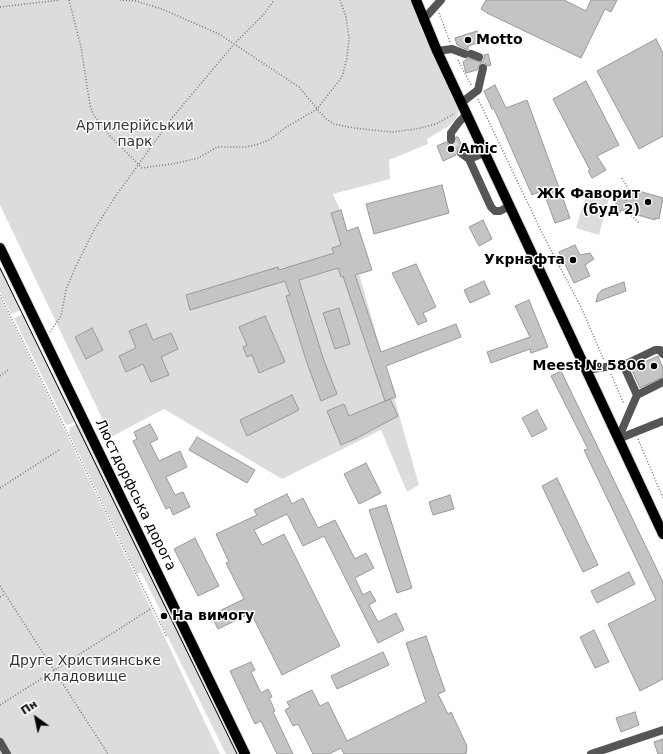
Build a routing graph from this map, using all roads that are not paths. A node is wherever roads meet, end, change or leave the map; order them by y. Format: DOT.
graph roads {
  1 [pos="416,0"];
  2 [pos="439,3"];
  3 [pos="424,20"];
  4 [pos="437,51"];
  5 [pos="472,55"];
  6 [pos="483,68"];
  7 [pos="461,103"];
  8 [pos="467,114"];
  9 [pos="450,140"];
  10 [pos="461,152"];
  11 [pos="484,153"];
  12 [pos="469,159"];
  13 [pos="510,206"];
  14 [pos="0,248"];
  15 [pos="663,354"];
  16 [pos="623,364"];
  17 [pos="586,370"];
  18 [pos="663,382"];
  19 [pos="637,395"];
  20 [pos="663,421"];
  21 [pos="618,439"];
  22 [pos="663,534"];
  23 [pos="663,730"];
  24 [pos="0,742"];
  25 [pos="603,752"];
  26 [pos="7,754"];
  27 [pos="245,754"];
  28 [pos="591,754"];
  1 -- 3 [label="main road"];
  2 -- 3 [label="street"];
  3 -- 4 [label="main road"];
  4 -- 5 [label="street"];
  4 -- 7 [label="main road"];
  6 -- 7 [label="street"];
  7 -- 8 [label="main road"];
  8 -- 9 [label="street"];
  8 -- 11 [label="main road"];
  10 -- 12 [label="street"];
  11 -- 12 [label="street"];
  11 -- 13 [label="main road"];
  12 -- 13 [label="street"];
  13 -- 17 [label="main road"];
  14 -- 27 [label="main road, Люстдорфська дорога"];
  15 -- 16 [label="street"];
  16 -- 17 [label="street"];
  16 -- 19 [label="street"];
  17 -- 21 [label="main road"];
  18 -- 19 [label="street"];
  19 -- 21 [label="street"];
  20 -- 21 [label="street"];
  21 -- 22 [label="main road"];
  23 -- 25 [label="street"];
  24 -- 26 [label="street"];
  25 -- 28 [label="street"];
}
